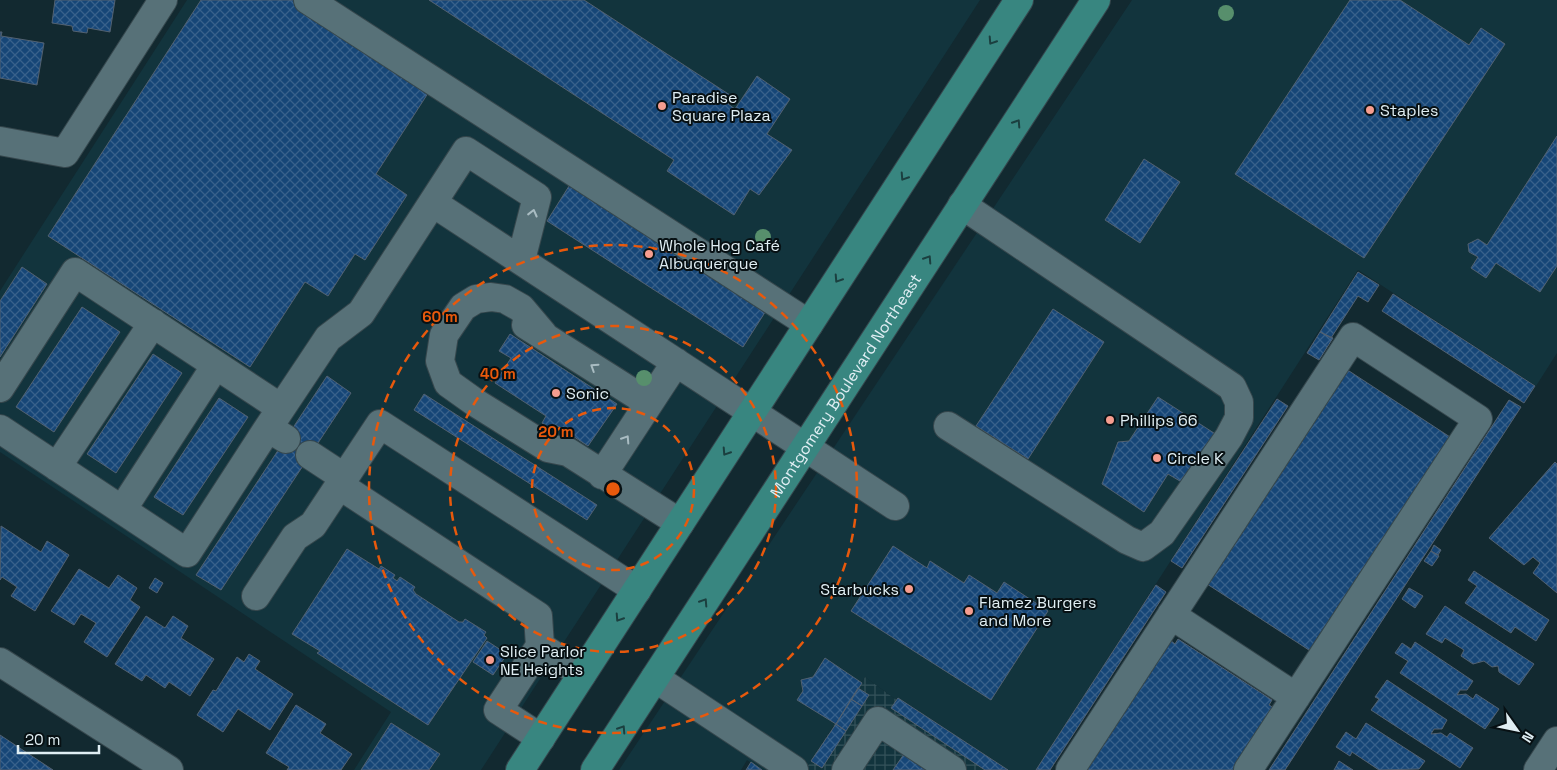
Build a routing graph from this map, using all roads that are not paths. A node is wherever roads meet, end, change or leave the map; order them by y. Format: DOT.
graph roads {
  1 [pos="163,0"];
  2 [pos="308,0"];
  3 [pos="1019,0"];
  4 [pos="1096,0"];
  5 [pos="0,141"];
  6 [pos="433,203"];
  7 [pos="962,205"];
  8 [pos="521,260"];
  9 [pos="153,323"];
  10 [pos="809,324"];
  11 [pos="676,362"];
  12 [pos="216,365"];
  13 [pos="0,388"];
  14 [pos="649,403"];
  15 [pos="752,411"];
  16 [pos="278,425"];
  17 [pos="948,426"];
  18 [pos="0,429"];
  19 [pos="806,446"];
  20 [pos="310,455"];
  21 [pos="57,467"];
  22 [pos="602,474"];
  23 [pos="342,481"];
  24 [pos="895,506"];
  25 [pos="122,510"];
  26 [pos="680,523"];
  27 [pos="636,590"];
  28 [pos="256,596"];
  29 [pos="1172,615"];
  30 [pos="540,646"];
  31 [pos="0,662"];
  32 [pos="582,674"];
  33 [pos="655,678"];
  34 [pos="1296,697"];
  35 [pos="541,738"];
  36 [pos="1557,741"];
  37 [pos="169,770"];
  38 [pos="520,770"];
  39 [pos="595,770"];
  40 [pos="794,770"];
  41 [pos="846,770"];
  42 [pos="952,770"];
  43 [pos="1070,770"];
  44 [pos="1248,770"];
  45 [pos="1538,770"];
  1 -- 5 [label="street"];
  2 -- 10 [label="street"];
  3 -- 10 [label="main road, one-way"];
  7 -- 4 [label="main road, Montgomery Boulevard Northeast, one-way"];
  6 -- 8 [label="street"];
  8 -- 6 [label="street, one-way"];
  6 -- 16 [label="street"];
  7 -- 17 [label="street"];
  19 -- 7 [label="main road, Montgomery Boulevard Northeast, one-way"];
  8 -- 11 [label="street"];
  9 -- 12 [label="street"];
  9 -- 13 [label="street"];
  9 -- 21 [label="street"];
  10 -- 15 [label="main road"];
  11 -- 14 [label="street"];
  11 -- 15 [label="street"];
  12 -- 16 [label="street"];
  12 -- 25 [label="street"];
  22 -- 14 [label="street, one-way"];
  14 -- 22 [label="street, one-way"];
  15 -- 19 [label="street"];
  15 -- 26 [label="main road, one-way"];
  16 -- 25 [label="street"];
  18 -- 21 [label="street"];
  19 -- 24 [label="street"];
  33 -- 19 [label="main road, Montgomery Boulevard Northeast, one-way"];
  20 -- 23 [label="street"];
  21 -- 25 [label="street"];
  22 -- 26 [label="street"];
  23 -- 27 [label="street"];
  23 -- 28 [label="street"];
  23 -- 30 [label="street"];
  26 -- 27 [label="main road"];
  27 -- 32 [label="main road, one-way"];
  29 -- 34 [label="street"];
  29 -- 34 [label="street"];
  29 -- 43 [label="street"];
  30 -- 32 [label="street"];
  30 -- 35 [label="street"];
  31 -- 37 [label="street"];
  32 -- 35 [label="main road"];
  39 -- 33 [label="main road, Montgomery Boulevard Northeast, one-way"];
  33 -- 40 [label="street"];
  34 -- 44 [label="street"];
  35 -- 38 [label="main road"];
  36 -- 45 [label="street"];
  41 -- 42 [label="street"];
}
